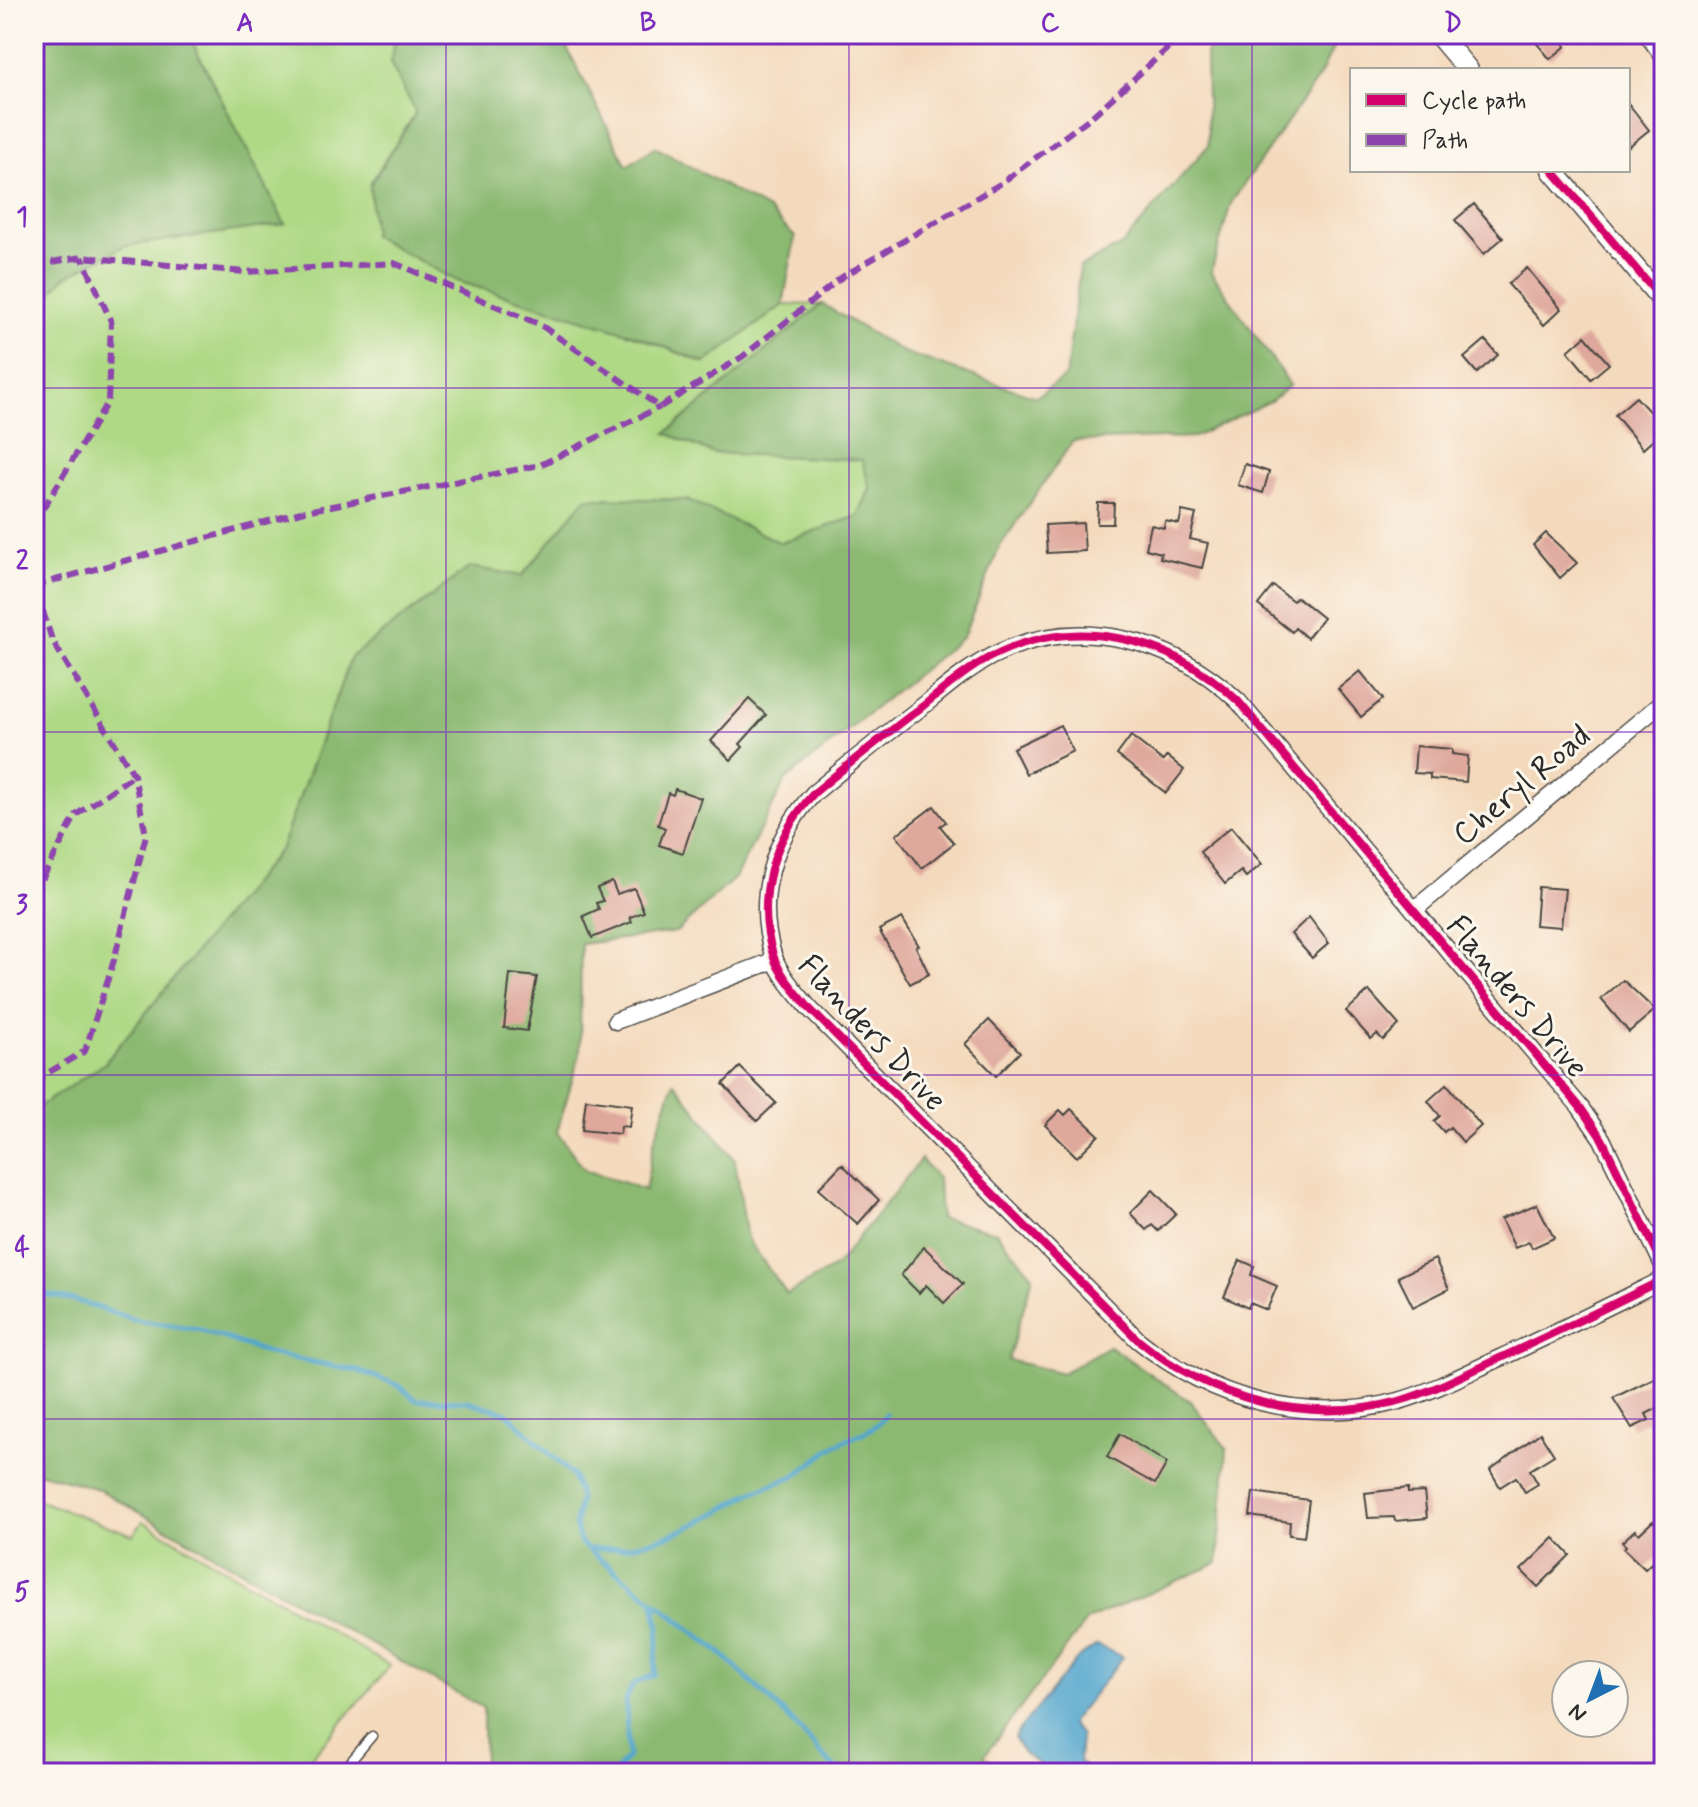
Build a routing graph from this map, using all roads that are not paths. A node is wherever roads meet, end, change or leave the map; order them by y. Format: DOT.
graph roads {
  1 [pos="1438,34"];
  2 [pos="1647,34"];
  3 [pos="1664,57"];
  4 [pos="1466,68"];
  5 [pos="1554,172"];
  6 [pos="1664,302"];
  7 [pos="1664,701"];
  8 [pos="1414,910"];
  9 [pos="775,960"];
  10 [pos="616,1021"];
  11 [pos="1664,1267"];
  12 [pos="1664,1279"];
  13 [pos="372,1736"];
  14 [pos="341,1773"];
  1 -- 4 [label="street"];
  2 -- 3 [label="street"];
  5 -- 6 [label="street"];
  7 -- 8 [label="street, Cheryl Road"];
  8 -- 9 [label="street, Flanders Drive"];
  8 -- 11 [label="street, Flanders Drive"];
  9 -- 10 [label="street"];
  9 -- 12 [label="street, Flanders Drive"];
  13 -- 14 [label="lane"];
}
